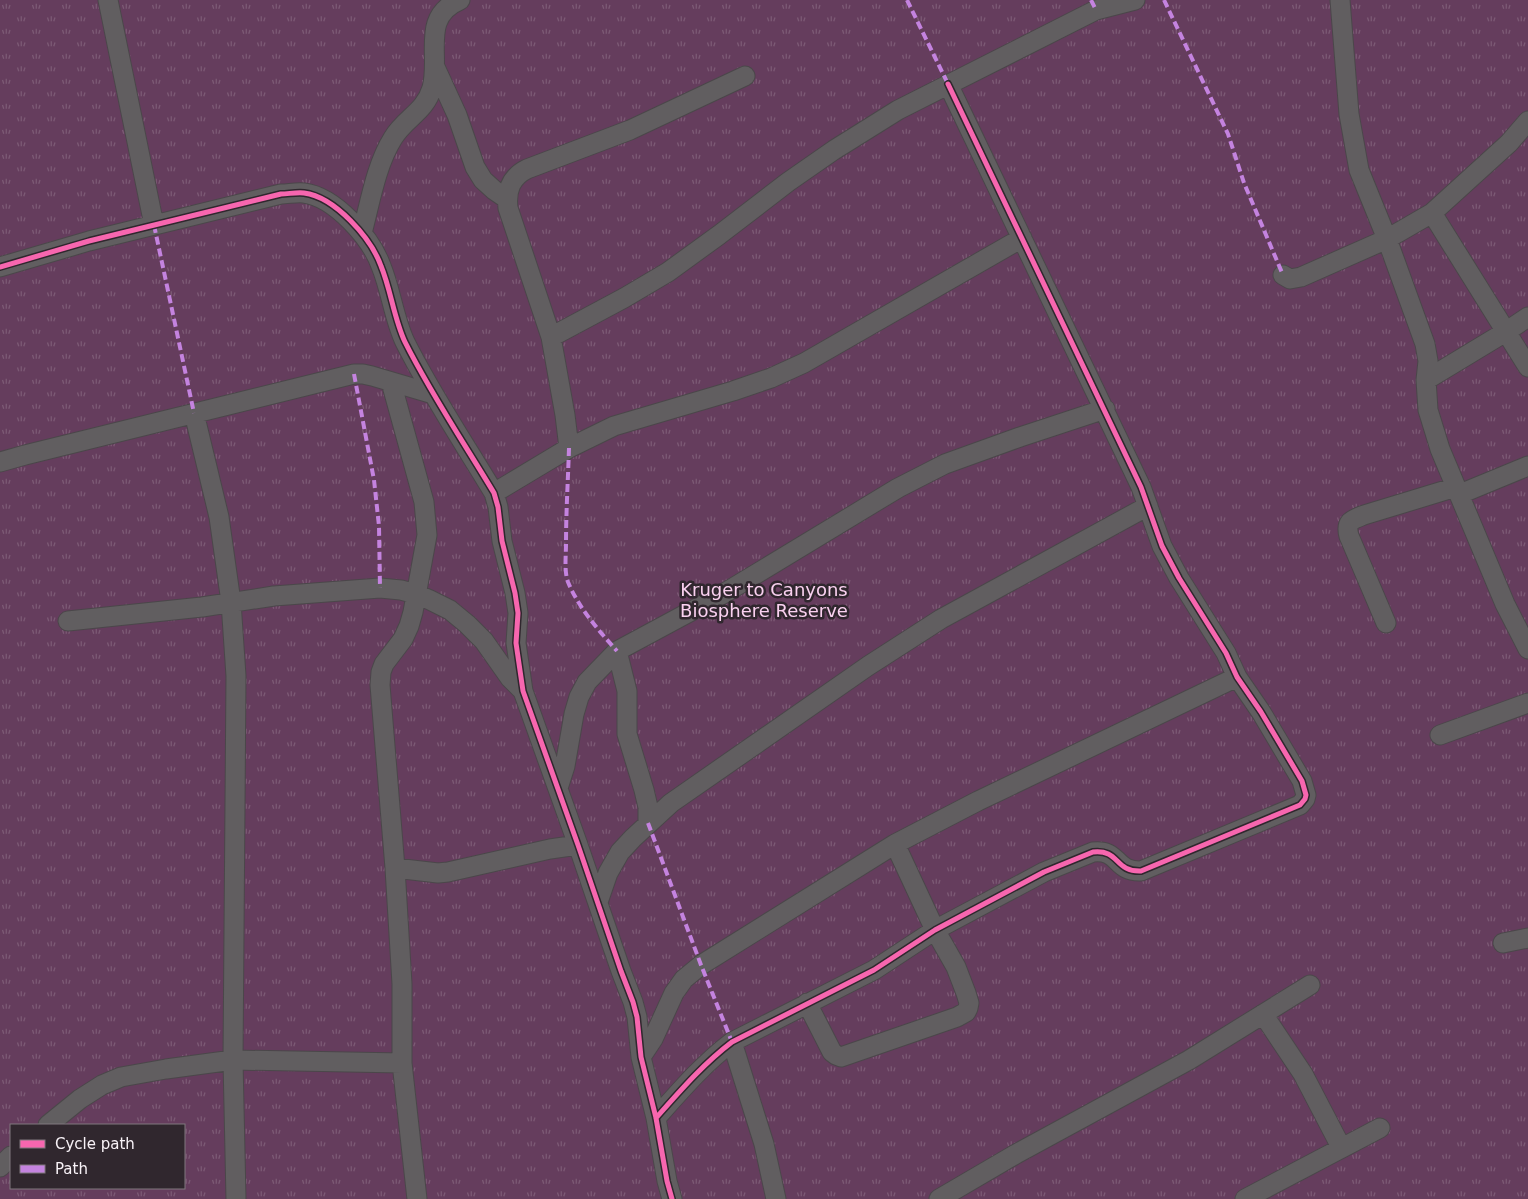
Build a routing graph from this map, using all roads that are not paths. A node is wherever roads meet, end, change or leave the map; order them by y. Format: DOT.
graph roads {
  1 [pos="108,0"];
  2 [pos="460,0"];
  3 [pos="1135,0"];
  4 [pos="1340,0"];
  5 [pos="435,67"];
  6 [pos="745,76"];
  7 [pos="948,84"];
  8 [pos="1528,121"];
  9 [pos="507,199"];
  10 [pos="1432,213"];
  11 [pos="154,225"];
  12 [pos="362,233"];
  13 [pos="1022,238"];
  14 [pos="1387,239"];
  15 [pos="0,267"];
  16 [pos="1283,275"];
  17 [pos="1528,317"];
  18 [pos="1507,331"];
  19 [pos="551,337"];
  20 [pos="1528,367"];
  21 [pos="1426,380"];
  22 [pos="391,382"];
  23 [pos="434,394"];
  24 [pos="1105,409"];
  25 [pos="194,413"];
  26 [pos="569,448"];
  27 [pos="0,462"];
  28 [pos="1528,466"];
  29 [pos="1458,490"];
  30 [pos="494,493"];
  31 [pos="1148,506"];
  32 [pos="416,594"];
  33 [pos="231,602"];
  34 [pos="68,621"];
  35 [pos="1386,623"];
  36 [pos="1528,649"];
  37 [pos="617,651"];
  38 [pos="1237,677"];
  39 [pos="523,691"];
  40 [pos="1528,703"];
  41 [pos="1440,734"];
  42 [pos="558,788"];
  43 [pos="648,823"];
  44 [pos="895,844"];
  45 [pos="578,845"];
  46 [pos="396,868"];
  47 [pos="598,902"];
  48 [pos="935,930"];
  49 [pos="1528,938"];
  50 [pos="1503,944"];
  51 [pos="1310,985"];
  52 [pos="807,1004"];
  53 [pos="1263,1014"];
  54 [pos="732,1042"];
  55 [pos="641,1057"];
  56 [pos="234,1060"];
  57 [pos="402,1063"];
  58 [pos="656,1118"];
  59 [pos="49,1124"];
  60 [pos="1380,1128"];
  61 [pos="1341,1147"];
  62 [pos="10,1157"];
  63 [pos="0,1167"];
  64 [pos="236,1199"];
  65 [pos="417,1199"];
  66 [pos="672,1199"];
  67 [pos="776,1199"];
  68 [pos="940,1199"];
  69 [pos="1245,1199"];
  1 -- 11 [label="street"];
  2 -- 5 [label="street"];
  3 -- 7 [label="street"];
  4 -- 14 [label="street"];
  5 -- 9 [label="street"];
  5 -- 12 [label="street"];
  6 -- 9 [label="street"];
  7 -- 13 [label="street"];
  7 -- 19 [label="street"];
  8 -- 10 [label="street"];
  9 -- 19 [label="street"];
  10 -- 14 [label="street"];
  10 -- 18 [label="street"];
  11 -- 12 [label="street"];
  11 -- 15 [label="street"];
  12 -- 23 [label="street"];
  13 -- 24 [label="street"];
  13 -- 26 [label="street"];
  14 -- 16 [label="street"];
  14 -- 21 [label="street"];
  17 -- 18 [label="street"];
  18 -- 20 [label="street"];
  18 -- 21 [label="street"];
  19 -- 26 [label="street"];
  21 -- 29 [label="street"];
  22 -- 23 [label="street"];
  22 -- 25 [label="street"];
  22 -- 32 [label="street"];
  23 -- 30 [label="street"];
  24 -- 31 [label="street"];
  24 -- 37 [label="street"];
  25 -- 27 [label="street"];
  25 -- 33 [label="street"];
  26 -- 30 [label="street"];
  28 -- 29 [label="street"];
  29 -- 35 [label="street"];
  29 -- 36 [label="street"];
  30 -- 39 [label="street"];
  31 -- 38 [label="street"];
  31 -- 43 [label="street"];
  32 -- 33 [label="street"];
  32 -- 39 [label="street"];
  32 -- 46 [label="street"];
  33 -- 34 [label="street"];
  33 -- 56 [label="street"];
  37 -- 42 [label="street"];
  37 -- 43 [label="street"];
  38 -- 44 [label="street"];
  38 -- 48 [label="street"];
  39 -- 42 [label="street"];
  40 -- 41 [label="street"];
  42 -- 45 [label="street"];
  43 -- 47 [label="street"];
  44 -- 48 [label="street"];
  44 -- 55 [label="street"];
  45 -- 46 [label="street"];
  45 -- 47 [label="street"];
  46 -- 57 [label="street"];
  47 -- 55 [label="street"];
  48 -- 52 [label="street"];
  48 -- 52 [label="street"];
  49 -- 50 [label="street"];
  51 -- 53 [label="street"];
  52 -- 54 [label="street"];
  53 -- 61 [label="street"];
  53 -- 68 [label="street"];
  54 -- 58 [label="street"];
  54 -- 67 [label="street"];
  55 -- 58 [label="street"];
  56 -- 57 [label="street"];
  56 -- 59 [label="street"];
  56 -- 64 [label="street"];
  57 -- 65 [label="street"];
  58 -- 66 [label="street"];
  60 -- 61 [label="street"];
  61 -- 69 [label="street"];
  62 -- 63 [label="street"];
}
